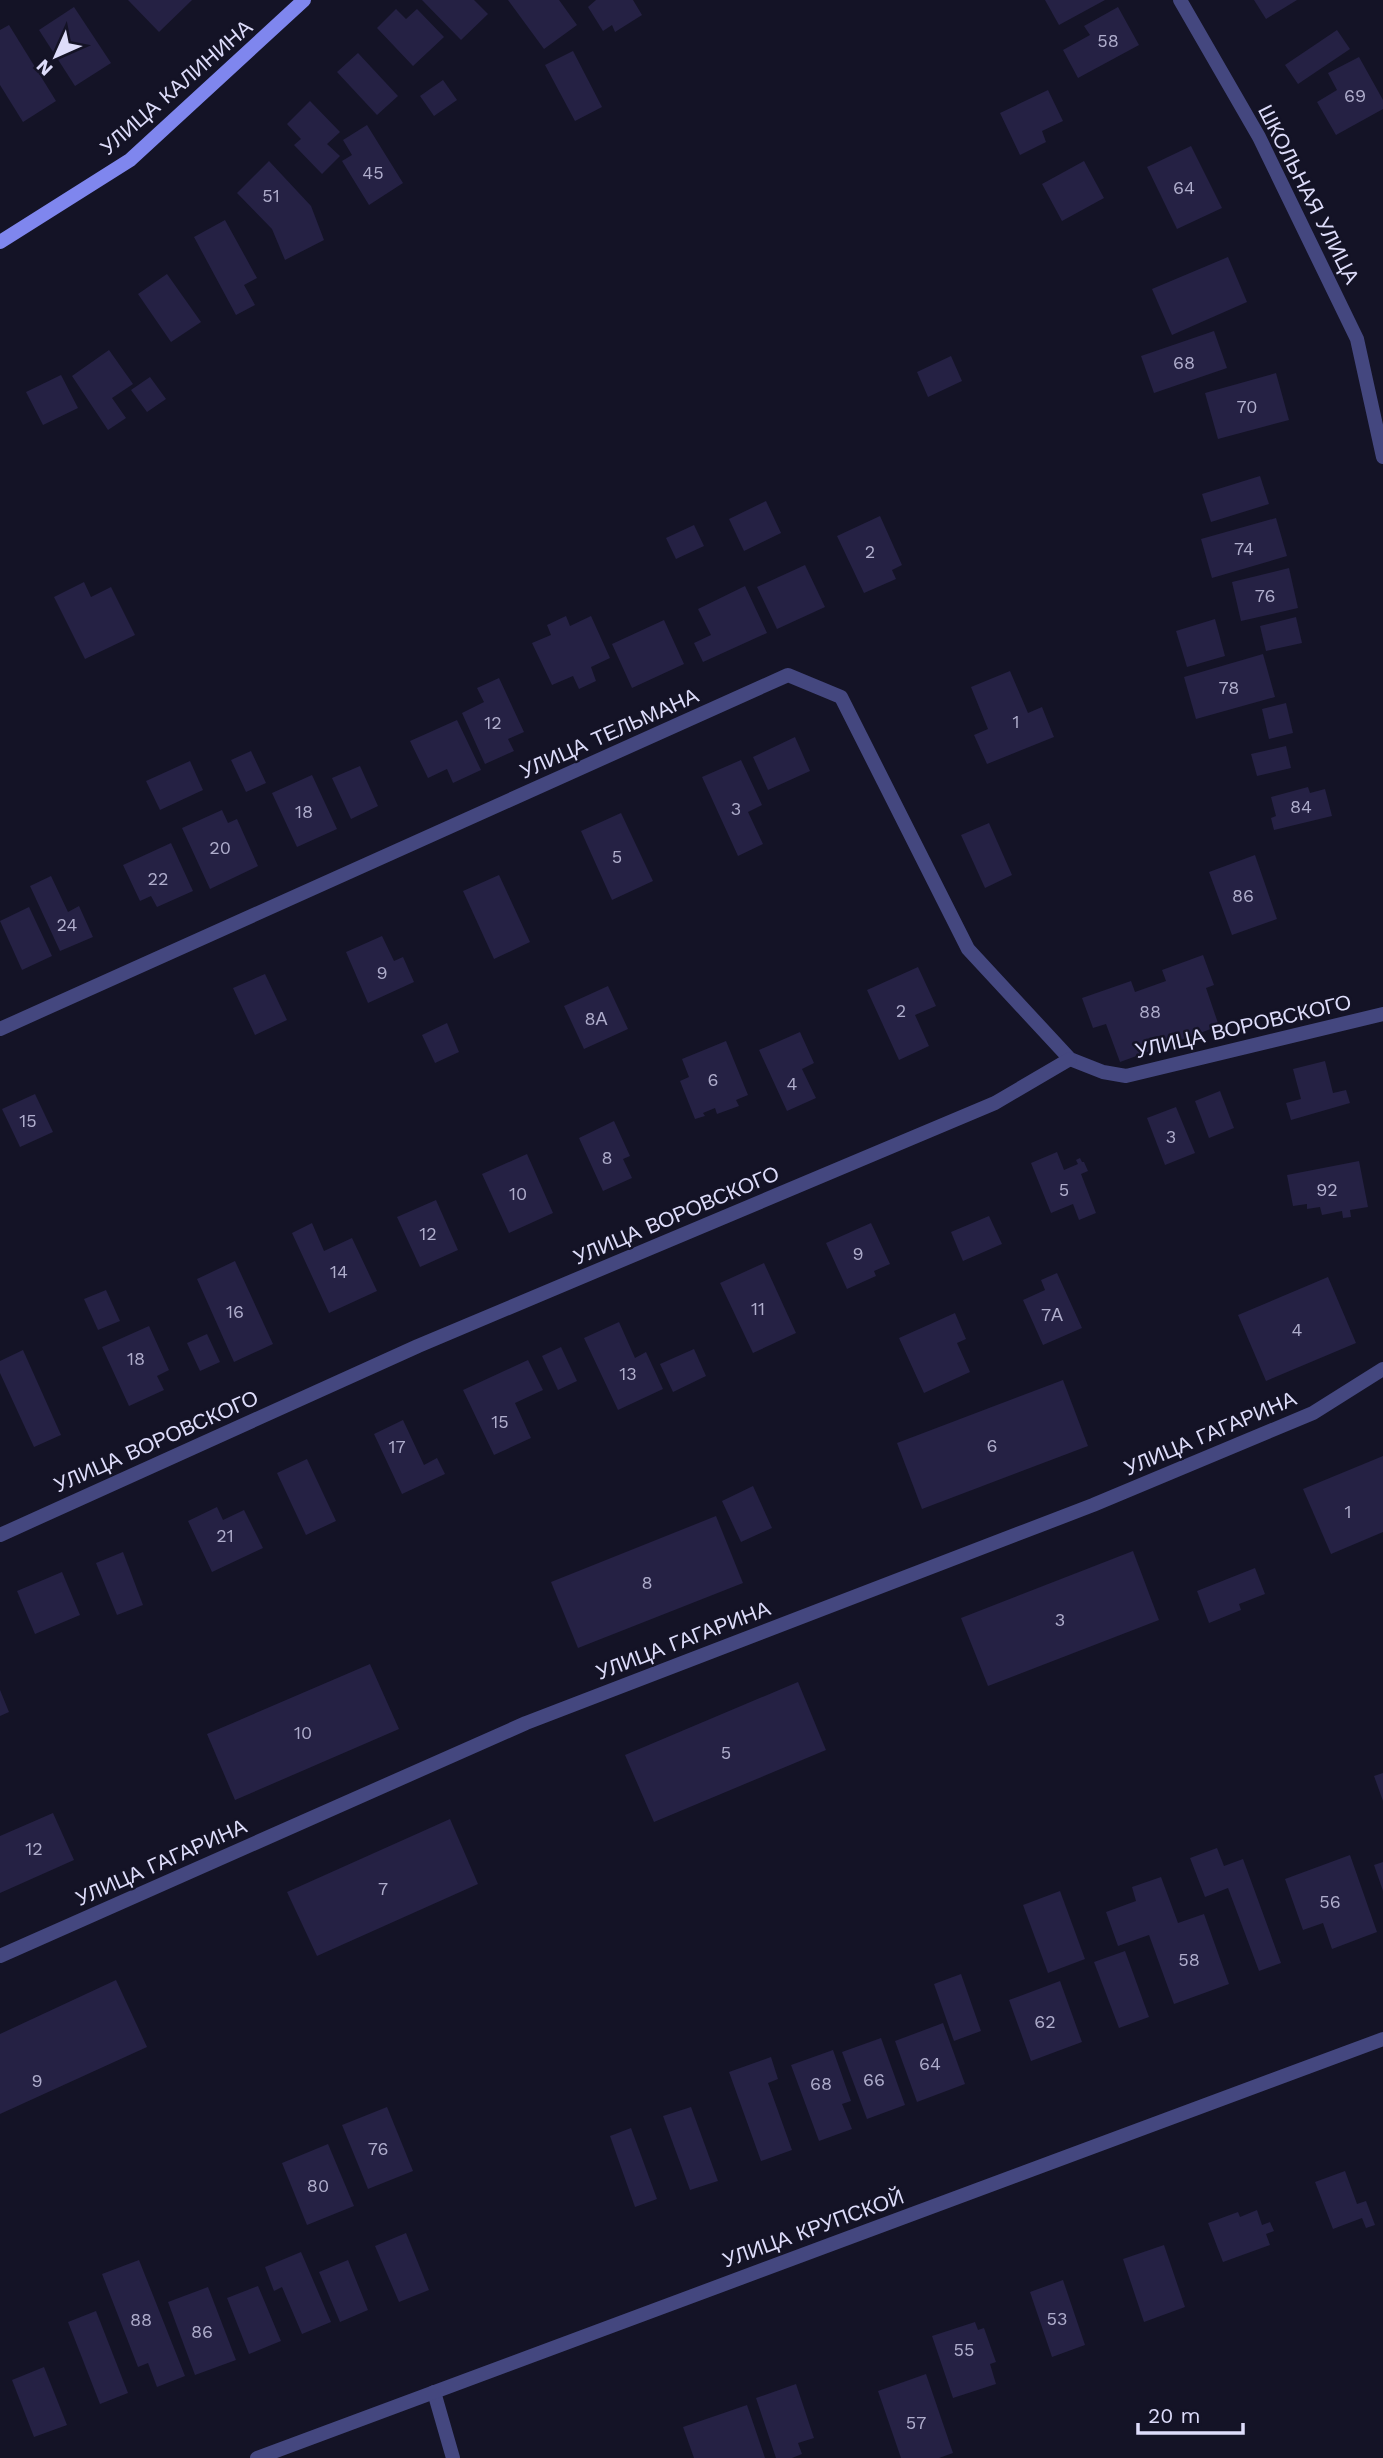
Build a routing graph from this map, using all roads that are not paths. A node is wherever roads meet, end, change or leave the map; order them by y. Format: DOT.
graph roads {
  1 [pos="304,0"];
  2 [pos="1180,0"];
  3 [pos="0,242"];
  4 [pos="1383,457"];
  5 [pos="1383,1014"];
  6 [pos="0,1029"];
  7 [pos="1070,1059"];
  8 [pos="1383,1369"];
  9 [pos="0,1535"];
  10 [pos="0,1956"];
  11 [pos="1383,2039"];
  12 [pos="434,2392"];
  13 [pos="257,2458"];
  14 [pos="453,2458"];
  1 -- 3 [label="street, УЛИЦА КАЛИНИНА"];
  2 -- 4 [label="street, ШКОЛЬНАЯ УЛИЦА"];
  5 -- 7 [label="street, УЛИЦА ВОРОВСКОГО"];
  6 -- 7 [label="street, УЛИЦА ТЕЛЬМАНА"];
  7 -- 9 [label="street, УЛИЦА ВОРОВСКОГО"];
  8 -- 10 [label="street, УЛИЦА ГАГАРИНА"];
  11 -- 12 [label="street, УЛИЦА КРУПСКОЙ"];
  12 -- 13 [label="street, УЛИЦА КРУПСКОЙ"];
  12 -- 14 [label="street"];
}
